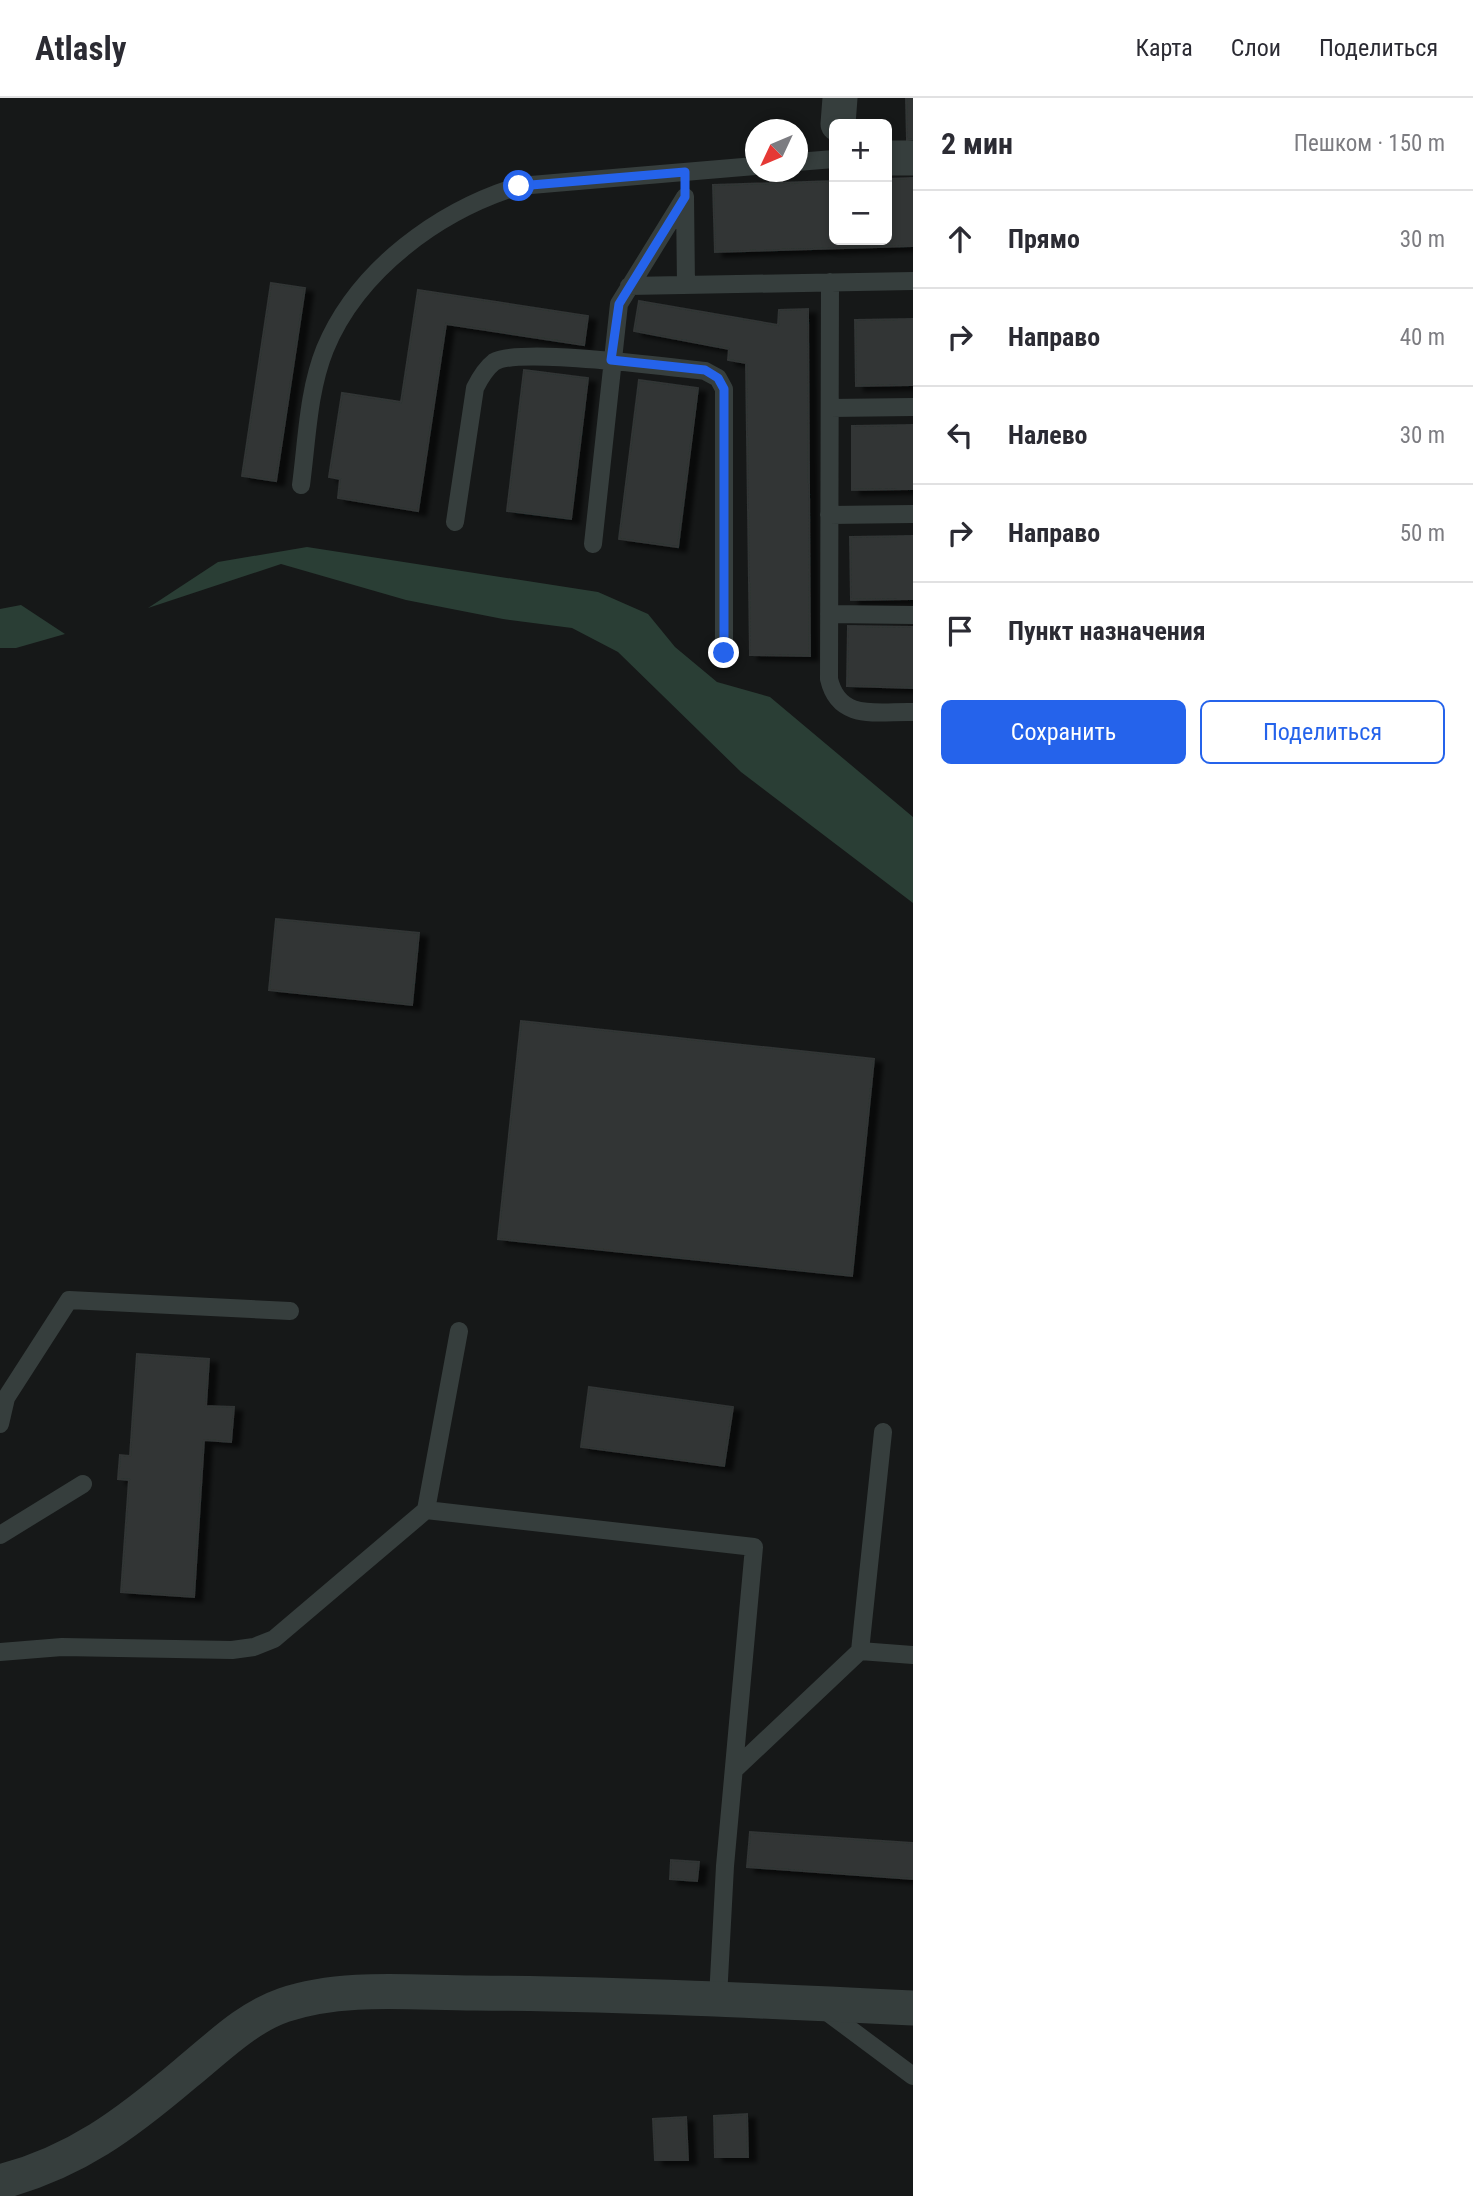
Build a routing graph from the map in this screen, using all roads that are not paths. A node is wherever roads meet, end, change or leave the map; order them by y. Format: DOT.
graph roads {
  1 [pos="839,98"];
  2 [pos="838,119"];
  3 [pos="892,158"];
  4 [pos="913,158"];
  5 [pos="829,159"];
  6 [pos="808,161"];
  7 [pos="745,167"];
  8 [pos="685,172"];
  9 [pos="685,197"];
  10 [pos="913,281"];
  11 [pos="830,282"];
  12 [pos="686,285"];
  13 [pos="629,286"];
  14 [pos="611,360"];
  15 [pos="913,407"];
  16 [pos="830,408"];
  17 [pos="301,485"];
  18 [pos="913,514"];
  19 [pos="829,515"];
  20 [pos="455,522"];
  21 [pos="593,544"];
  22 [pos="829,614"];
  23 [pos="913,615"];
  24 [pos="724,653"];
  25 [pos="913,712"];
  26 [pos="290,1311"];
  27 [pos="459,1331"];
  28 [pos="0,1424"];
  29 [pos="883,1432"];
  30 [pos="83,1484"];
  31 [pos="426,1510"];
  32 [pos="0,1535"];
  33 [pos="0,1651"];
  34 [pos="860,1651"];
  35 [pos="913,1655"];
  36 [pos="734,1770"];
  37 [pos="718,1998"];
  38 [pos="814,2003"];
  39 [pos="913,2008"];
  40 [pos="913,2076"];
  41 [pos="0,2182"];
  1 -- 2 [label="street"];
  3 -- 4 [label="street"];
  5 -- 6 [label="lane"];
  7 -- 8 [label="lane"];
  8 -- 9 [label="lane"];
  8 -- 17 [label="lane"];
  9 -- 12 [label="lane"];
  9 -- 13 [label="lane"];
  10 -- 11 [label="lane"];
  11 -- 12 [label="lane"];
  11 -- 16 [label="lane"];
  12 -- 13 [label="lane"];
  13 -- 14 [label="lane"];
  14 -- 20 [label="lane"];
  14 -- 21 [label="lane"];
  14 -- 24 [label="lane"];
  15 -- 16 [label="lane"];
  16 -- 19 [label="lane"];
  18 -- 19 [label="lane"];
  19 -- 22 [label="lane"];
  22 -- 23 [label="lane"];
  22 -- 25 [label="lane"];
  26 -- 28 [label="lane"];
  27 -- 31 [label="lane"];
  29 -- 34 [label="lane"];
  30 -- 32 [label="lane"];
  31 -- 33 [label="lane"];
  31 -- 36 [label="lane"];
  34 -- 35 [label="lane"];
  34 -- 36 [label="lane"];
  36 -- 37 [label="lane"];
  37 -- 38 [label="street"];
  37 -- 41 [label="street"];
  38 -- 39 [label="street"];
  38 -- 40 [label="lane"];
}
